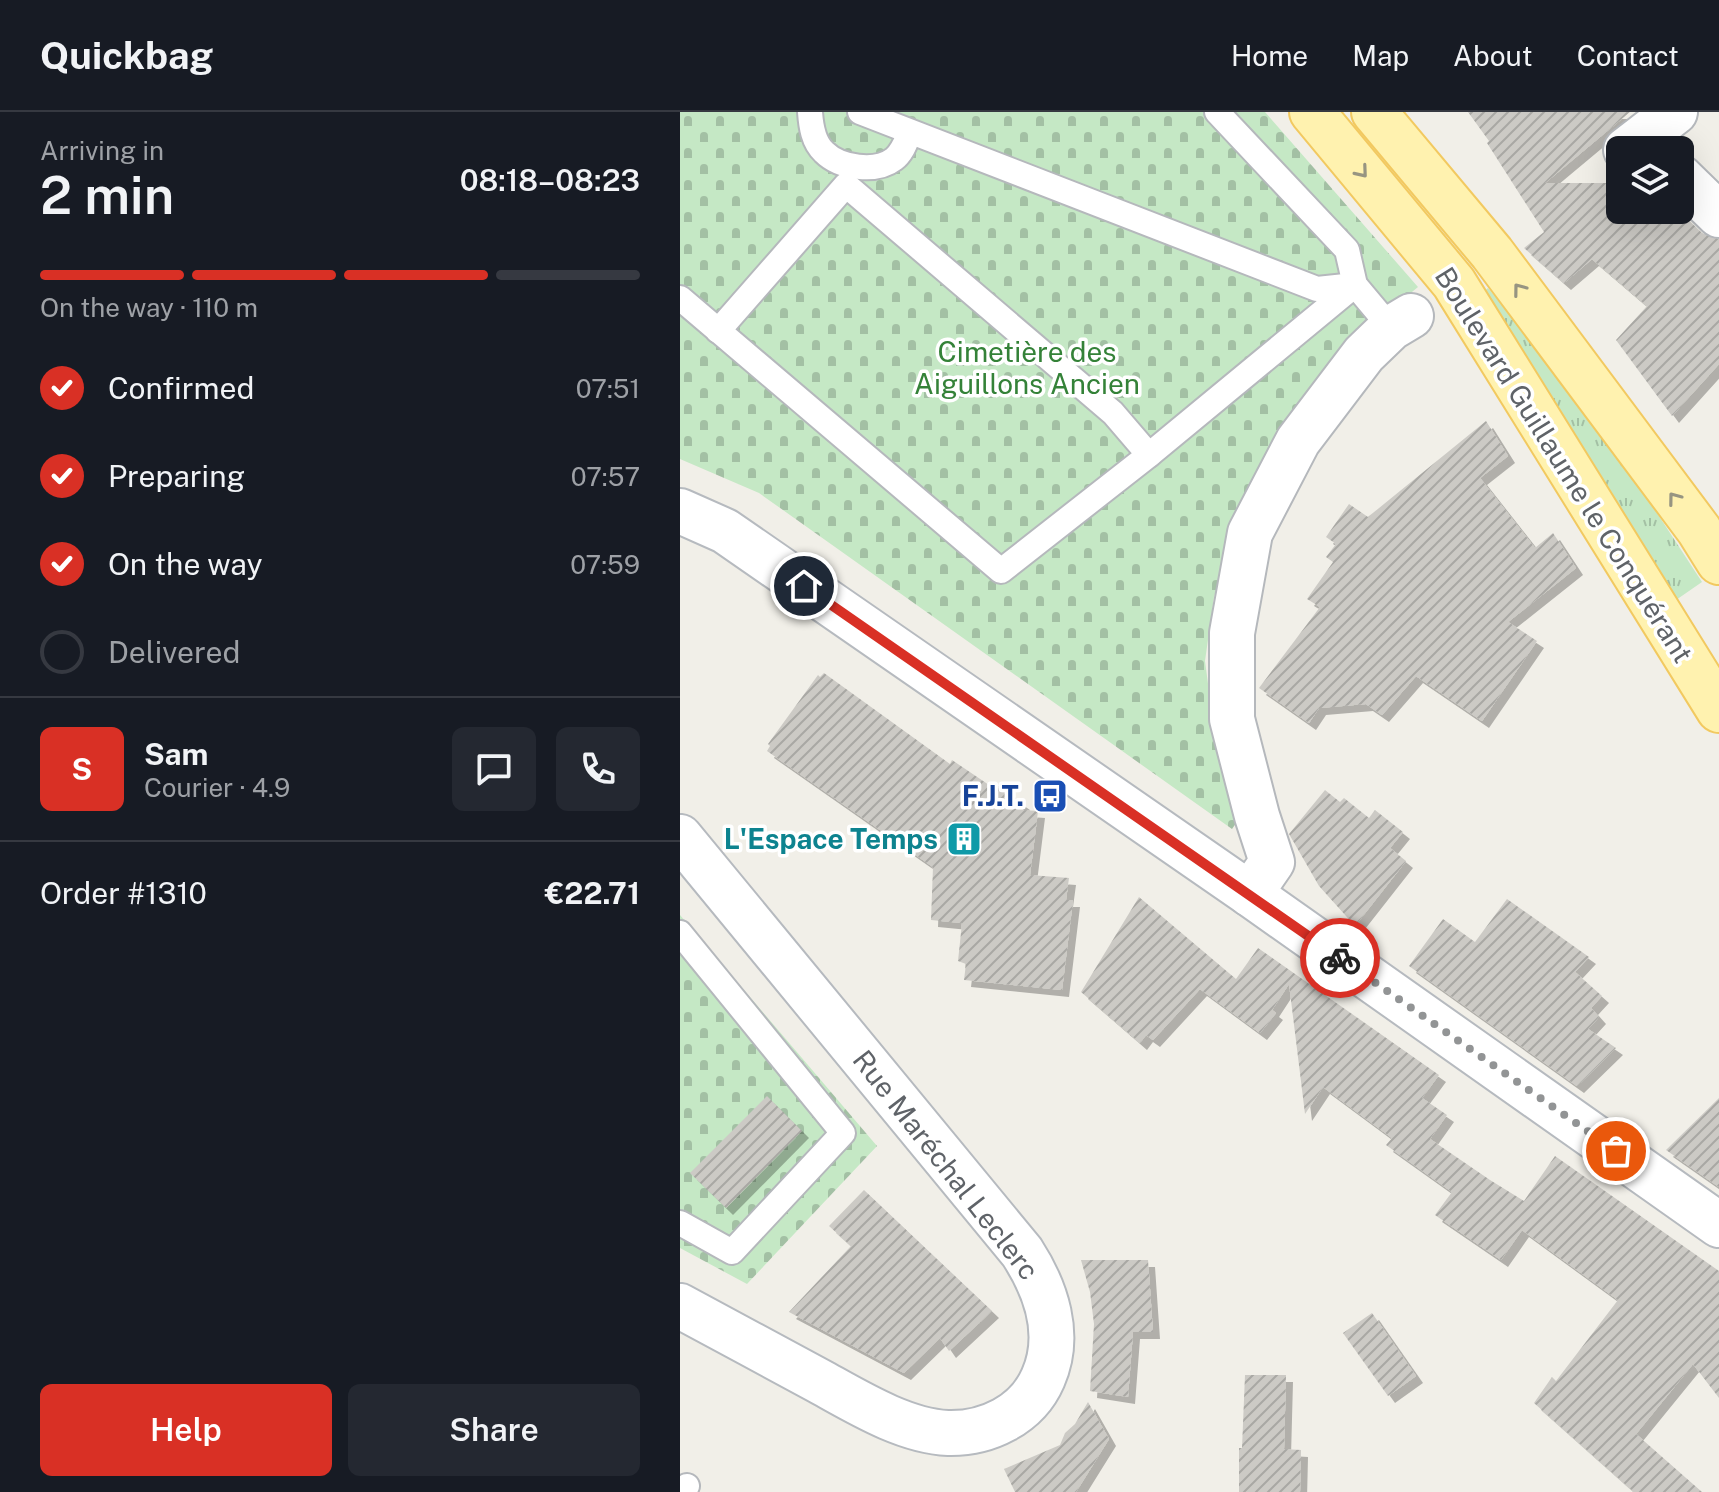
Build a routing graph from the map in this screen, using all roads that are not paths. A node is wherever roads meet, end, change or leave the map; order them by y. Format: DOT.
graph roads {
  1 [pos="810,112"];
  2 [pos="1217,112"];
  3 [pos="1312,112"];
  4 [pos="1374,112"];
  5 [pos="1675,112"];
  6 [pos="867,113"];
  7 [pos="910,132"];
  8 [pos="1640,136"];
  9 [pos="843,174"];
  10 [pos="1694,191"];
  11 [pos="1719,215"];
  12 [pos="1355,285"];
  13 [pos="680,298"];
  14 [pos="1401,322"];
  15 [pos="718,331"];
  16 [pos="1149,455"];
  17 [pos="680,511"];
  18 [pos="1719,562"];
  19 [pos="1719,710"];
  20 [pos="680,837"];
  21 [pos="1250,894"];
  22 [pos="680,933"];
  23 [pos="680,1223"];
  24 [pos="1719,1225"];
  25 [pos="680,1306"];
  1 -- 9 [label="lane"];
  2 -- 12 [label="lane"];
  3 -- 19 [label="main road, Boulevard Guillaume le Conquérant, one-way"];
  18 -- 4 [label="main road, Boulevard Guillaume le Conquérant, one-way"];
  5 -- 8 [label="main road"];
  6 -- 7 [label="lane"];
  7 -- 9 [label="lane"];
  7 -- 12 [label="lane"];
  9 -- 15 [label="lane"];
  9 -- 16 [label="lane"];
  10 -- 11 [label="main road"];
  12 -- 14 [label="lane"];
  12 -- 16 [label="lane"];
  13 -- 15 [label="lane"];
  14 -- 21 [label="main road"];
  15 -- 16 [label="lane"];
  17 -- 21 [label="main road"];
  20 -- 25 [label="main road, Rue Maréchal Leclerc"];
  21 -- 24 [label="main road"];
  22 -- 23 [label="lane"];
}
